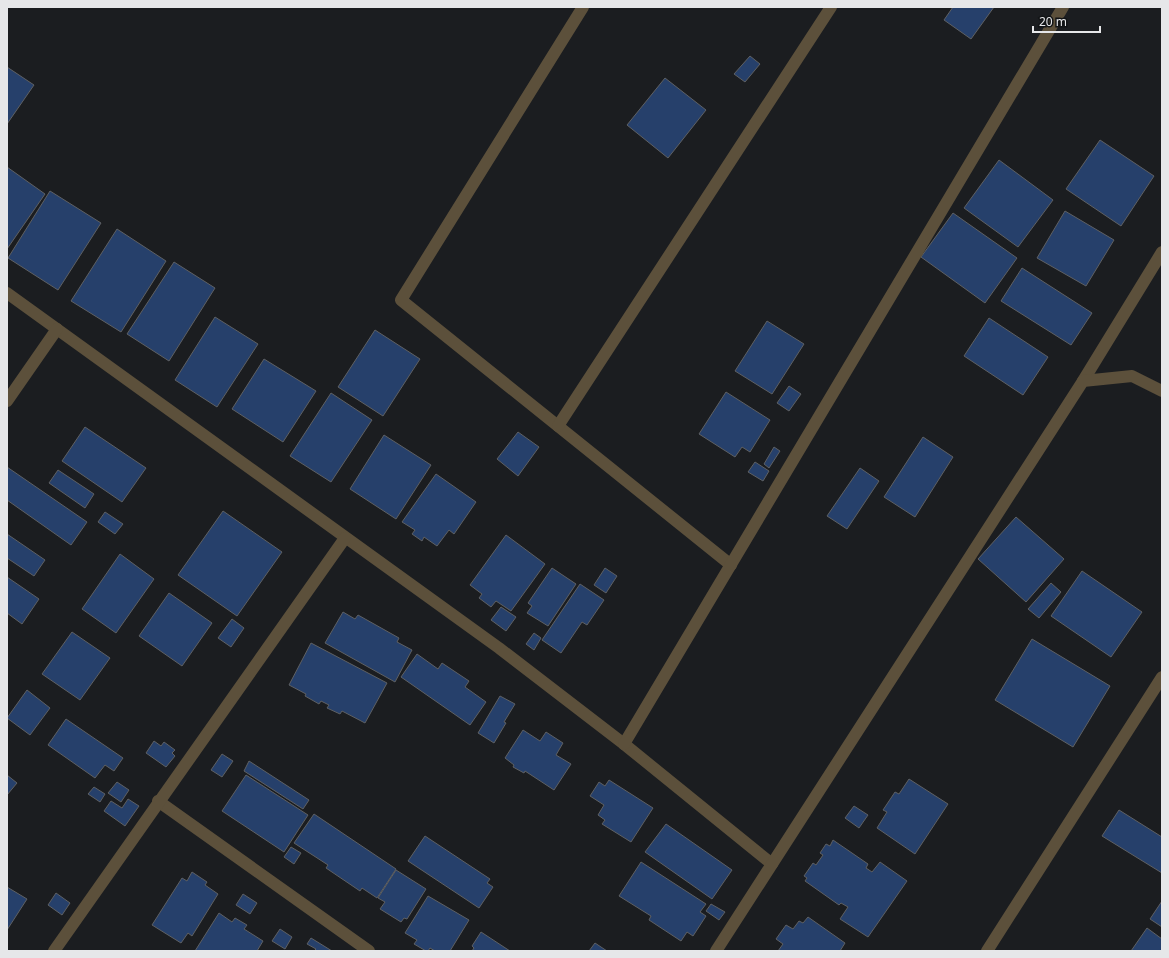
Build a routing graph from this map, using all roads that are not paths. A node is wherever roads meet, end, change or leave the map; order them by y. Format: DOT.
graph roads {
  1 [pos="583,7"];
  2 [pos="831,7"];
  3 [pos="1063,7"];
  4 [pos="1162,252"];
  5 [pos="7,293"];
  6 [pos="57,329"];
  7 [pos="1083,381"];
  8 [pos="1162,391"];
  9 [pos="7,401"];
  10 [pos="558,426"];
  11 [pos="345,538"];
  12 [pos="731,565"];
  13 [pos="1162,677"];
  14 [pos="624,744"];
  15 [pos="158,802"];
  16 [pos="772,864"];
  17 [pos="54,951"];
  18 [pos="369,951"];
  19 [pos="716,951"];
  20 [pos="987,951"];
  1 -- 10 [label="street"];
  2 -- 10 [label="street"];
  3 -- 12 [label="street"];
  4 -- 7 [label="street"];
  5 -- 6 [label="street"];
  6 -- 9 [label="street"];
  6 -- 11 [label="street"];
  7 -- 8 [label="street"];
  7 -- 16 [label="street"];
  10 -- 12 [label="street"];
  11 -- 14 [label="street"];
  11 -- 15 [label="street"];
  12 -- 14 [label="street"];
  13 -- 20 [label="street"];
  14 -- 16 [label="street"];
  15 -- 17 [label="street"];
  15 -- 18 [label="street"];
  16 -- 19 [label="street"];
}
